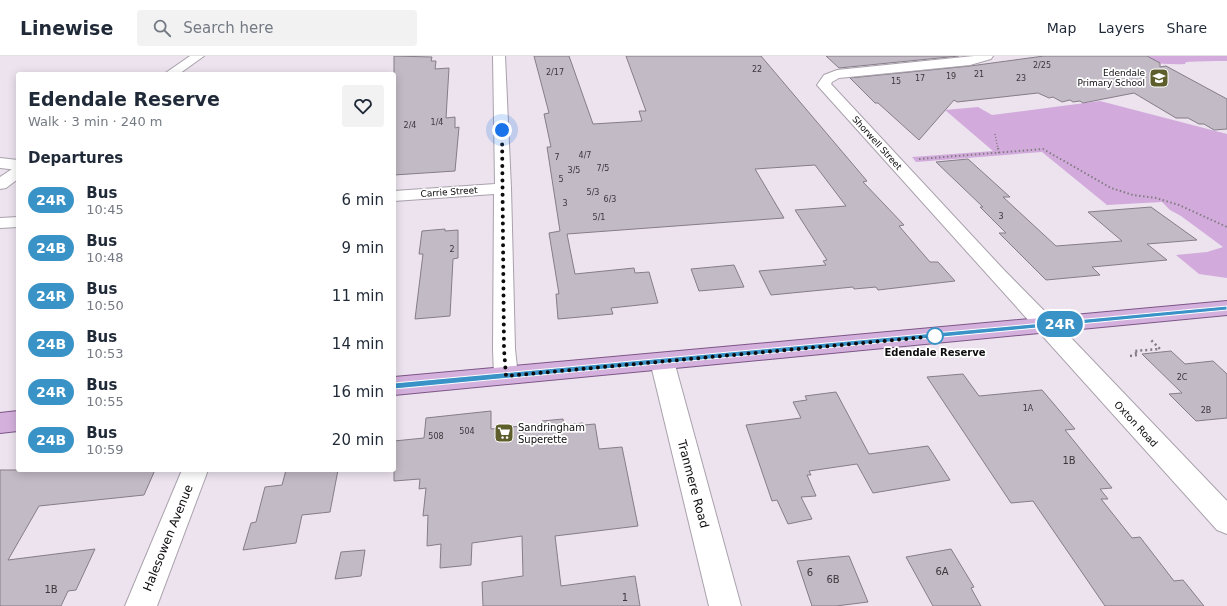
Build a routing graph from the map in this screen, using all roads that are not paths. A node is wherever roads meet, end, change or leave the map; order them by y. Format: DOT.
graph roads {
  1 [pos="198,56"];
  2 [pos="499,56"];
  3 [pos="987,56"];
  4 [pos="173,72"];
  5 [pos="0,163"];
  6 [pos="16,165"];
  7 [pos="16,173"];
  8 [pos="0,184"];
  9 [pos="503,188"];
  10 [pos="396,196"];
  11 [pos="16,222"];
  12 [pos="0,223"];
  13 [pos="1227,308"];
  14 [pos="1046,326"];
  15 [pos="662,361"];
  16 [pos="506,376"];
  17 [pos="396,386"];
  18 [pos="16,421"];
  19 [pos="0,423"];
  20 [pos="194,472"];
  21 [pos="1227,521"];
  22 [pos="141,606"];
  23 [pos="725,606"];
  1 -- 4 [label="street"];
  2 -- 9 [label="street"];
  3 -- 14 [label="street, Shorwell Street"];
  5 -- 6 [label="street"];
  7 -- 8 [label="street"];
  9 -- 10 [label="street, Carrie Street"];
  9 -- 16 [label="street"];
  11 -- 12 [label="street"];
  13 -- 14 [label="main road"];
  14 -- 15 [label="main road"];
  14 -- 21 [label="street, Oxton Road"];
  15 -- 16 [label="main road"];
  15 -- 23 [label="street, Tranmere Road"];
  16 -- 17 [label="main road"];
  18 -- 19 [label="main road"];
  20 -- 22 [label="street, Halesowen Avenue"];
}
